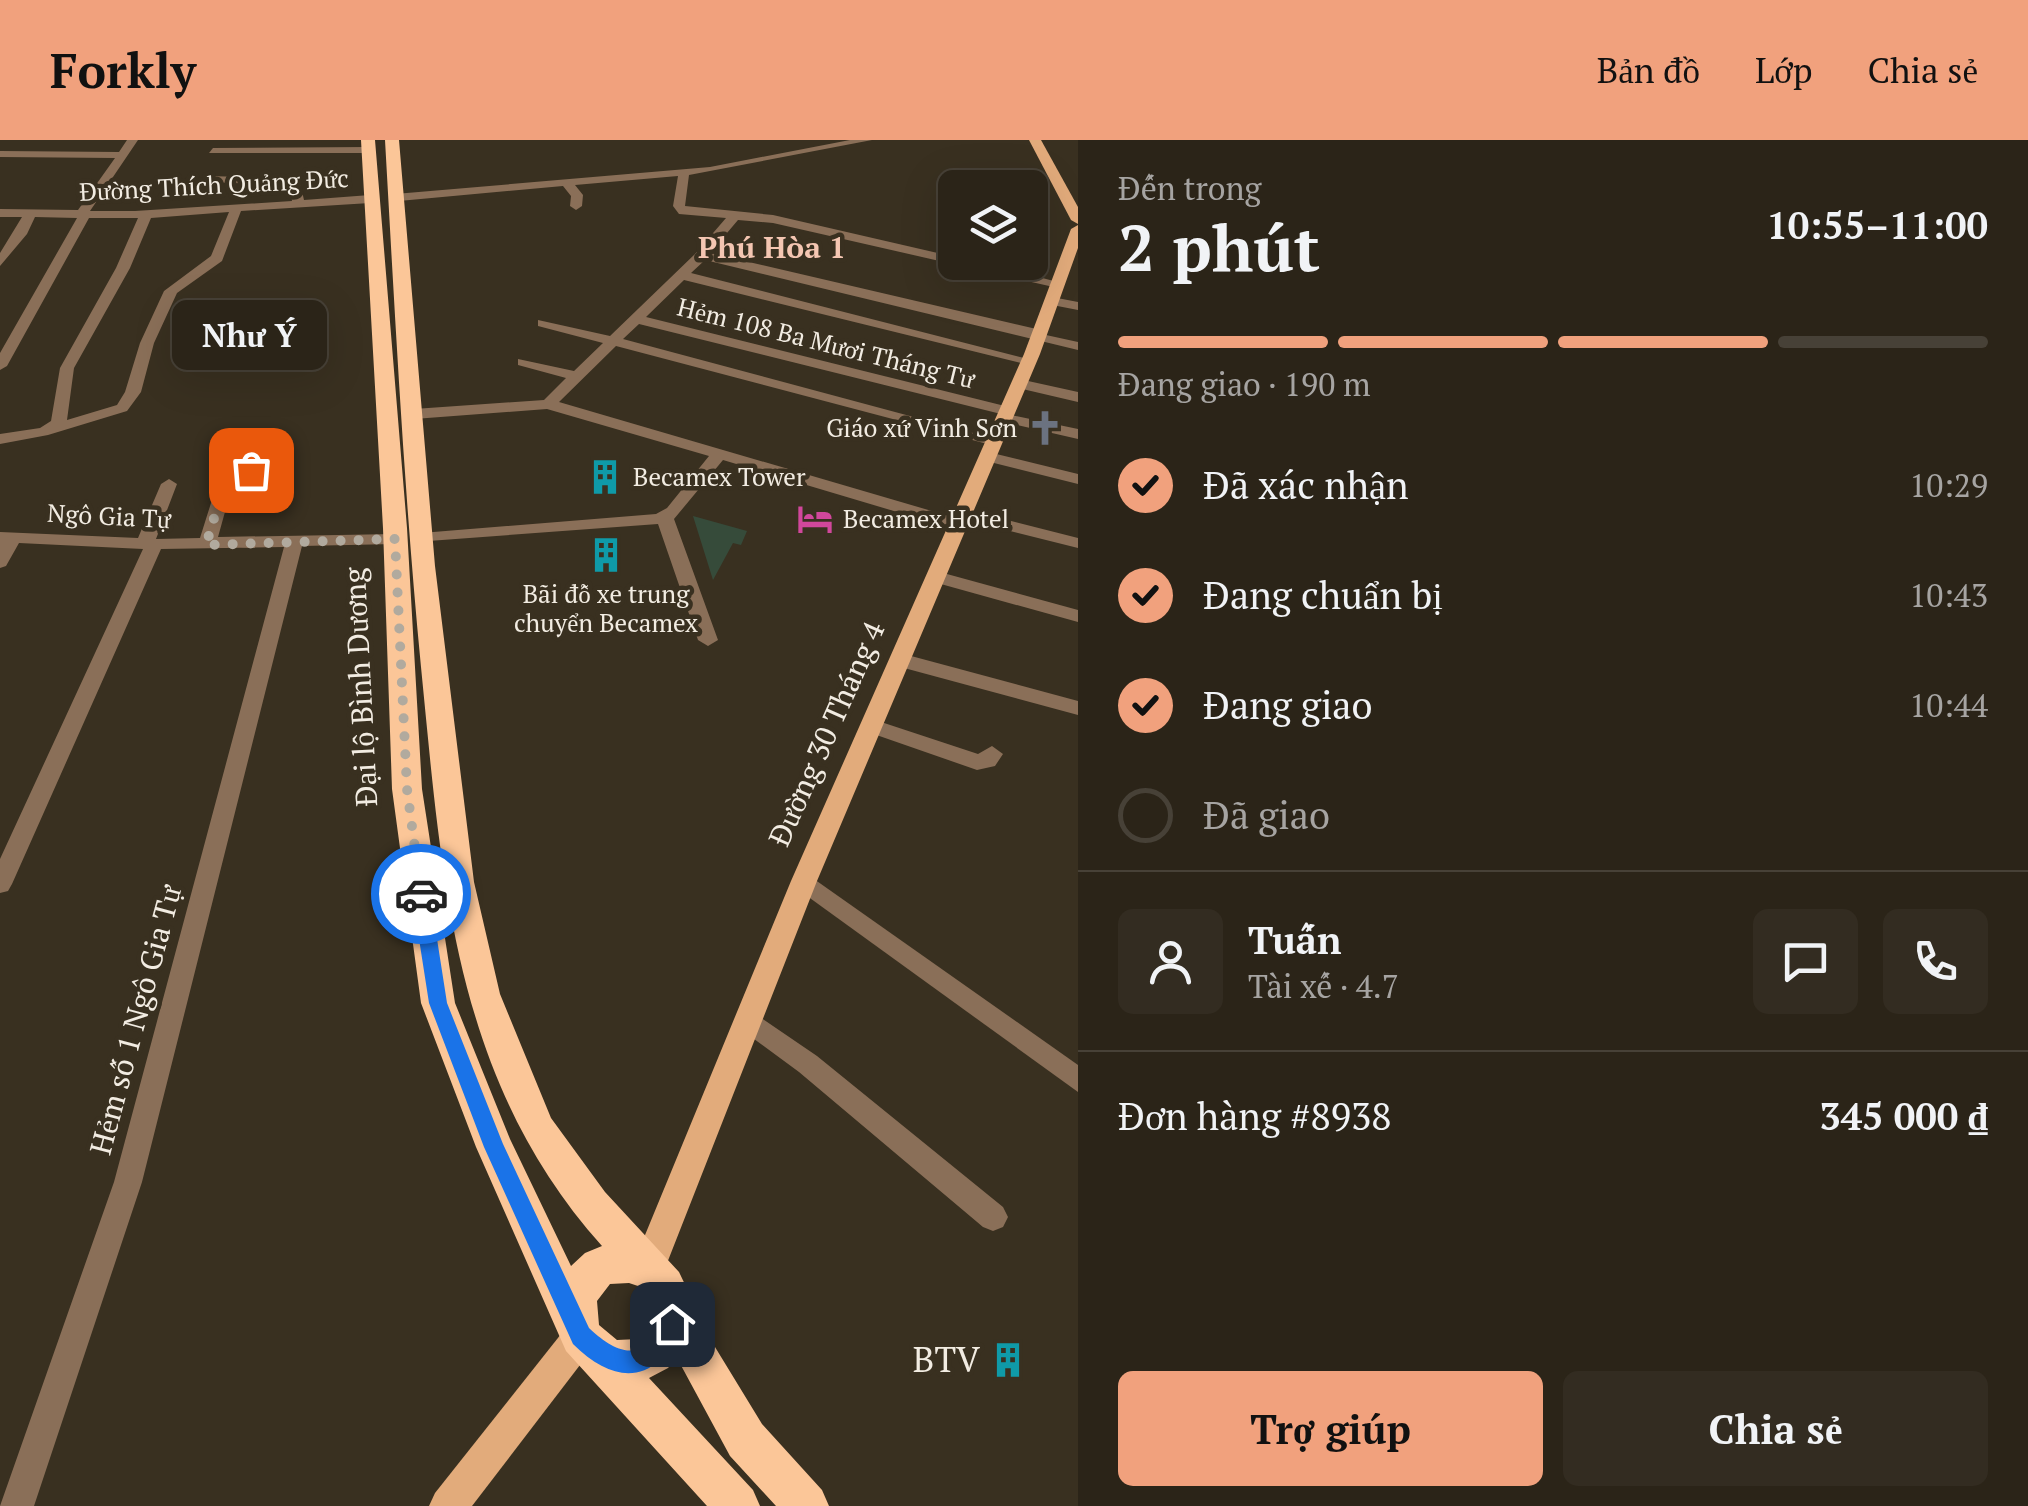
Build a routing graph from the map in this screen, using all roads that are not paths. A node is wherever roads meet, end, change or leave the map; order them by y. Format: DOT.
graph roads {
  1 [pos="133,140"];
  2 [pos="392,140"];
  3 [pos="867,140"];
  4 [pos="1036,140"];
  5 [pos="831,143"];
  6 [pos="368,145"];
  7 [pos="212,152"];
  8 [pos="0,154"];
  9 [pos="123,155"];
  10 [pos="684,173"];
  11 [pos="206,180"];
  12 [pos="566,182"];
  13 [pos="399,197"];
  14 [pos="370,199"];
  15 [pos="299,204"];
  16 [pos="576,206"];
  17 [pos="236,209"];
  18 [pos="0,213"];
  19 [pos="30,213"];
  20 [pos="83,215"];
  21 [pos="146,215"];
  22 [pos="734,218"];
  23 [pos="1078,220"];
  24 [pos="1078,229"];
  25 [pos="702,255"];
  26 [pos="938,257"];
  27 [pos="0,262"];
  28 [pos="681,275"];
  29 [pos="1018,280"];
  30 [pos="1055,292"];
  31 [pos="1078,306"];
  32 [pos="634,318"];
  33 [pos="543,323"];
  34 [pos="1039,336"];
  35 [pos="612,340"];
  36 [pos="1078,346"];
  37 [pos="1029,361"];
  38 [pos="523,362"];
  39 [pos="0,366"];
  40 [pos="576,376"];
  41 [pos="1020,384"];
  42 [pos="1078,396"];
  43 [pos="548,404"];
  44 [pos="414,414"];
  45 [pos="1006,415"];
  46 [pos="53,428"];
  47 [pos="1078,434"];
  48 [pos="0,439"];
  49 [pos="991,449"];
  50 [pos="720,453"];
  51 [pos="284,463"];
  52 [pos="1078,479"];
  53 [pos="169,484"];
  54 [pos="664,518"];
  55 [pos="962,519"];
  56 [pos="7,537"];
  57 [pos="408,538"];
  58 [pos="294,542"];
  59 [pos="1078,543"];
  60 [pos="149,544"];
  61 [pos="206,545"];
  62 [pos="0,562"];
  63 [pos="936,577"];
  64 [pos="1078,616"];
  65 [pos="708,640"];
  66 [pos="900,660"];
  67 [pos="1078,708"];
  68 [pos="872,726"];
  69 [pos="992,754"];
  70 [pos="804,881"];
  71 [pos="0,884"];
  72 [pos="748,1020"];
  73 [pos="1078,1080"];
  74 [pos="992,1217"];
  75 [pos="648,1269"];
  76 [pos="674,1304"];
  77 [pos="586,1337"];
  78 [pos="17,1506"];
  79 [pos="448,1506"];
  80 [pos="737,1506"];
  81 [pos="806,1506"];
  1 -- 9 [label="street"];
  2 -- 13 [label="highway, Đại lộ Bình Dương"];
  3 -- 5 [label="street"];
  4 -- 23 [label="main road"];
  5 -- 10 [label="street"];
  6 -- 7 [label="street"];
  6 -- 14 [label="highway, Đại lộ Bình Dương"];
  8 -- 9 [label="street"];
  9 -- 20 [label="street"];
  10 -- 12 [label="street"];
  10 -- 22 [label="street"];
  11 -- 15 [label="street"];
  12 -- 13 [label="street"];
  12 -- 16 [label="street"];
  13 -- 14 [label="highway"];
  13 -- 44 [label="highway, Đại lộ Bình Dương"];
  14 -- 15 [label="street, Đường Thích Quảng Đức"];
  14 -- 57 [label="highway, Đại lộ Bình Dương"];
  15 -- 17 [label="street, Đường Thích Quảng Đức"];
  17 -- 21 [label="street, Đường Thích Quảng Đức"];
  17 -- 46 [label="street"];
  18 -- 19 [label="street, Đường Thích Quảng Đức"];
  19 -- 20 [label="street, Đường Thích Quảng Đức"];
  19 -- 27 [label="street"];
  20 -- 21 [label="street, Đường Thích Quảng Đức"];
  20 -- 39 [label="street"];
  21 -- 46 [label="street"];
  22 -- 25 [label="street"];
  22 -- 26 [label="street"];
  24 -- 30 [label="main road, Đường 30 Tháng 4"];
  25 -- 28 [label="street"];
  25 -- 34 [label="street"];
  28 -- 32 [label="street"];
  28 -- 37 [label="street"];
  29 -- 30 [label="street"];
  30 -- 31 [label="street"];
  30 -- 34 [label="main road, Đường 30 Tháng 4"];
  32 -- 35 [label="street"];
  32 -- 45 [label="street, Hẻm 108 Ba Mươi Tháng Tư"];
  33 -- 35 [label="street"];
  34 -- 36 [label="street"];
  34 -- 37 [label="main road, Đường 30 Tháng 4"];
  35 -- 40 [label="street"];
  35 -- 49 [label="street"];
  37 -- 41 [label="main road, Đường 30 Tháng 4"];
  38 -- 40 [label="street"];
  40 -- 43 [label="street"];
  41 -- 42 [label="street"];
  41 -- 45 [label="main road, Đường 30 Tháng 4"];
  43 -- 44 [label="street"];
  43 -- 50 [label="street"];
  44 -- 57 [label="highway, Đại lộ Bình Dương"];
  45 -- 47 [label="street, Hẻm 108 Ba Mươi Tháng Tư"];
  45 -- 49 [label="main road, Đường 30 Tháng 4"];
  46 -- 48 [label="street"];
  49 -- 52 [label="street"];
  49 -- 55 [label="main road, Đường 30 Tháng 4"];
  50 -- 54 [label="street"];
  50 -- 55 [label="street"];
  51 -- 61 [label="street"];
  53 -- 60 [label="street"];
  54 -- 57 [label="street, Ngô Gia Tự"];
  54 -- 65 [label="street"];
  55 -- 59 [label="street"];
  55 -- 63 [label="main road, Đường 30 Tháng 4"];
  56 -- 60 [label="street, Ngô Gia Tự"];
  56 -- 62 [label="street"];
  57 -- 58 [label="street, Ngô Gia Tự"];
  57 -- 75 [label="highway, Đại lộ Bình Dương"];
  57 -- 77 [label="highway, Đại lộ Bình Dương"];
  58 -- 61 [label="street, Ngô Gia Tự"];
  58 -- 78 [label="street, Hẻm số 1 Ngô Gia Tự"];
  60 -- 61 [label="street, Ngô Gia Tự"];
  60 -- 71 [label="street"];
  63 -- 64 [label="street"];
  63 -- 66 [label="main road, Đường 30 Tháng 4"];
  66 -- 67 [label="street"];
  66 -- 68 [label="main road, Đường 30 Tháng 4"];
  68 -- 69 [label="street"];
  68 -- 70 [label="main road, Đường 30 Tháng 4"];
  70 -- 72 [label="main road, Đường 30 Tháng 4"];
  70 -- 73 [label="street"];
  72 -- 74 [label="street"];
  72 -- 75 [label="main road, Đường 30 Tháng 4"];
  75 -- 76 [label="highway"];
  75 -- 77 [label="highway"];
  76 -- 77 [label="highway"];
  76 -- 81 [label="highway"];
  77 -- 79 [label="main road"];
  77 -- 80 [label="highway, Đại lộ Bình Dương"];
}
